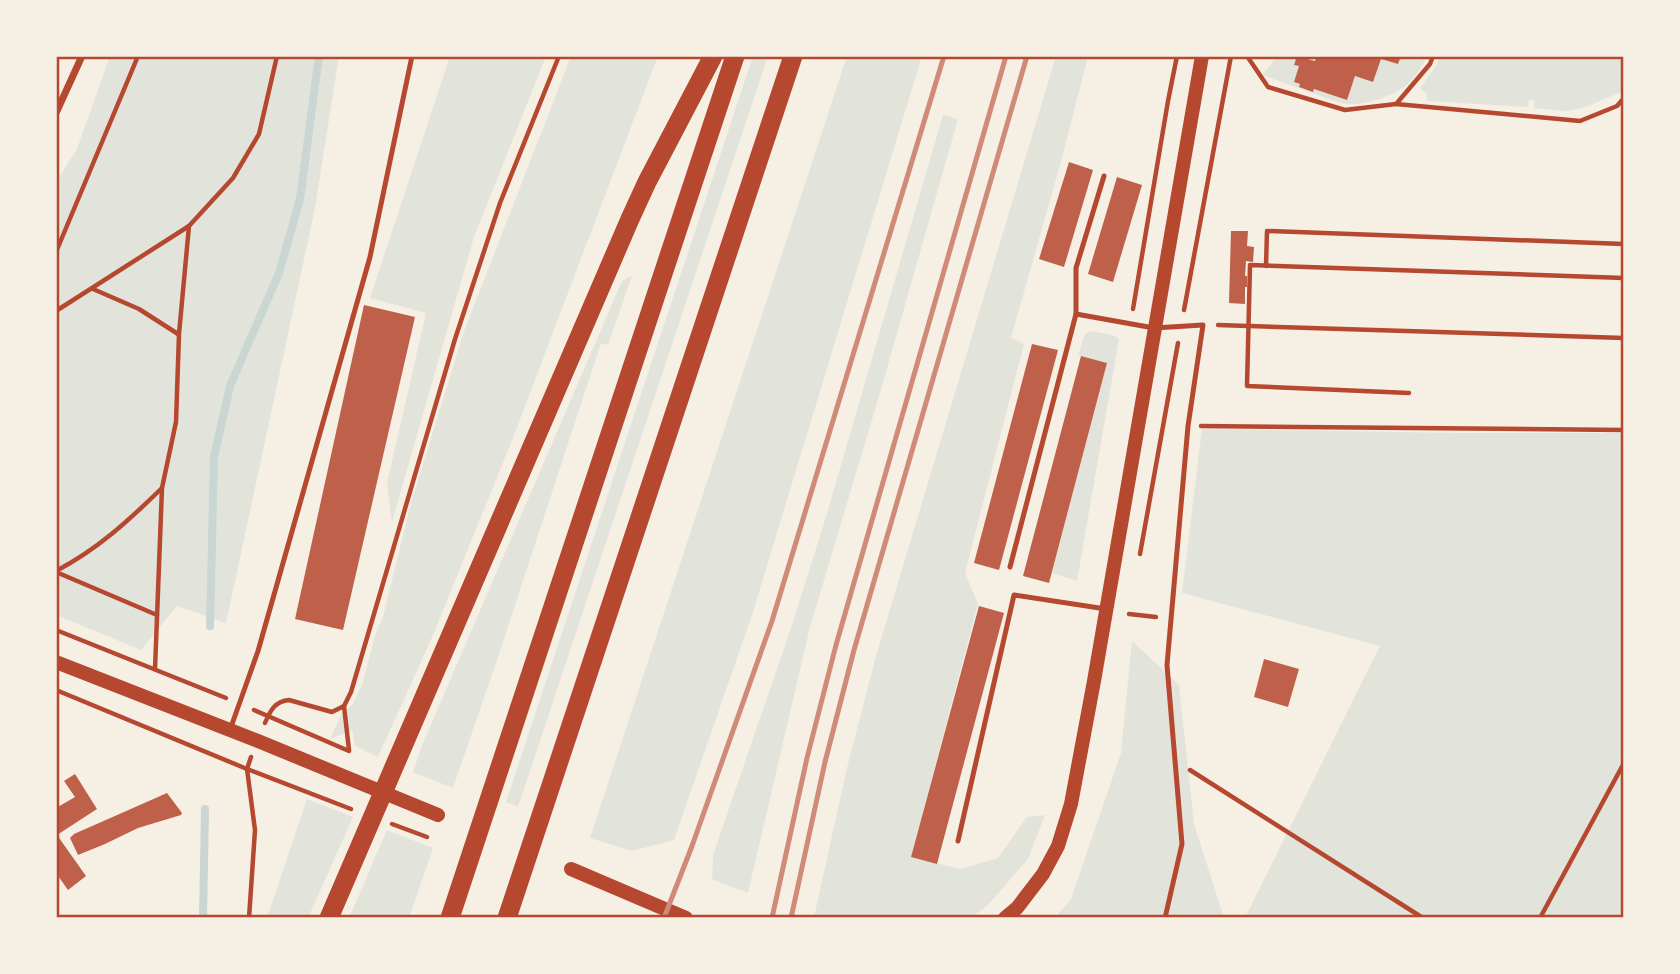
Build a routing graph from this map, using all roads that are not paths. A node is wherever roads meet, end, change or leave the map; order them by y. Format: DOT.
graph roads {
  1 [pos="82,56"];
  2 [pos="412,56"];
  3 [pos="713,56"];
  4 [pos="735,56"];
  5 [pos="793,56"];
  6 [pos="1203,56"];
  7 [pos="56,113"];
  8 [pos="1104,176"];
  9 [pos="1076,314"];
  10 [pos="1154,328"];
  11 [pos="1010,567"];
  12 [pos="1106,609"];
  13 [pos="56,662"];
  14 [pos="229,730"];
  15 [pos="438,815"];
  16 [pos="958,841"];
  17 [pos="571,869"];
  18 [pos="329,918"];
  19 [pos="450,918"];
  20 [pos="507,918"];
  21 [pos="686,918"];
  22 [pos="1005,918"];
  23 [pos="1165,918"];
  1 -- 7 [label="street"];
  2 -- 14 [label="lane"];
  3 -- 18 [label="highway"];
  4 -- 19 [label="highway"];
  5 -- 20 [label="highway"];
  6 -- 10 [label="main road"];
  8 -- 9 [label="lane"];
  9 -- 10 [label="lane"];
  9 -- 11 [label="lane"];
  10 -- 12 [label="main road"];
  10 -- 23 [label="lane"];
  12 -- 16 [label="lane"];
  12 -- 22 [label="main road"];
  13 -- 14 [label="main road"];
  14 -- 15 [label="main road"];
  17 -- 21 [label="main road"];
}
